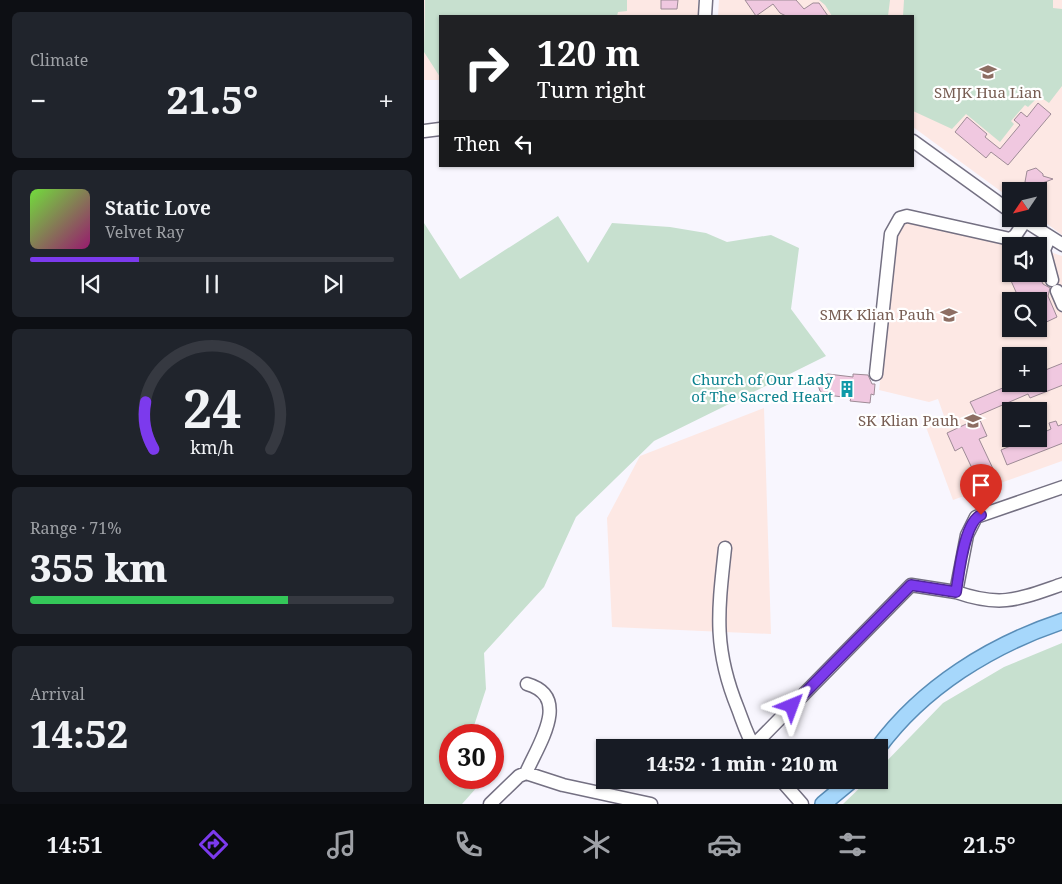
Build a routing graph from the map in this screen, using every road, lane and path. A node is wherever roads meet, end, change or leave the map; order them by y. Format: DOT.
graph roads {
  1 [pos="706,0"];
  2 [pos="705,15"];
  3 [pos="439,129"];
  4 [pos="424,131"];
  5 [pos="914,142"];
  6 [pos="1002,205"];
  7 [pos="1019,228"];
  8 [pos="1035,228"];
  9 [pos="1049,238"];
  10 [pos="1062,245"];
  11 [pos="1062,305"];
  12 [pos="876,374"];
  13 [pos="1062,488"];
  14 [pos="726,548"];
  15 [pos="1062,584"];
  16 [pos="956,592"];
  17 [pos="1062,621"];
  18 [pos="528,684"];
  19 [pos="751,739"];
  20 [pos="761,739"];
  21 [pos="884,739"];
  22 [pos="526,773"];
  23 [pos="788,789"];
  24 [pos="841,789"];
  25 [pos="490,804"];
  26 [pos="651,804"];
  27 [pos="802,804"];
  28 [pos="823,804"];
  1 -- 2 [label="street"];
  3 -- 4 [label="street"];
  5 -- 6 [label="street"];
  7 -- 12 [label="street"];
  8 -- 9 [label="street"];
  9 -- 10 [label="street"];
  9 -- 11 [label="street"];
  13 -- 16 [label="street"];
  14 -- 19 [label="street"];
  15 -- 16 [label="street"];
  16 -- 20 [label="street"];
  17 -- 21 [label="main road"];
  18 -- 22 [label="street"];
  22 -- 25 [label="street"];
  22 -- 26 [label="street"];
  23 -- 27 [label="street"];
  24 -- 28 [label="main road"];
}
